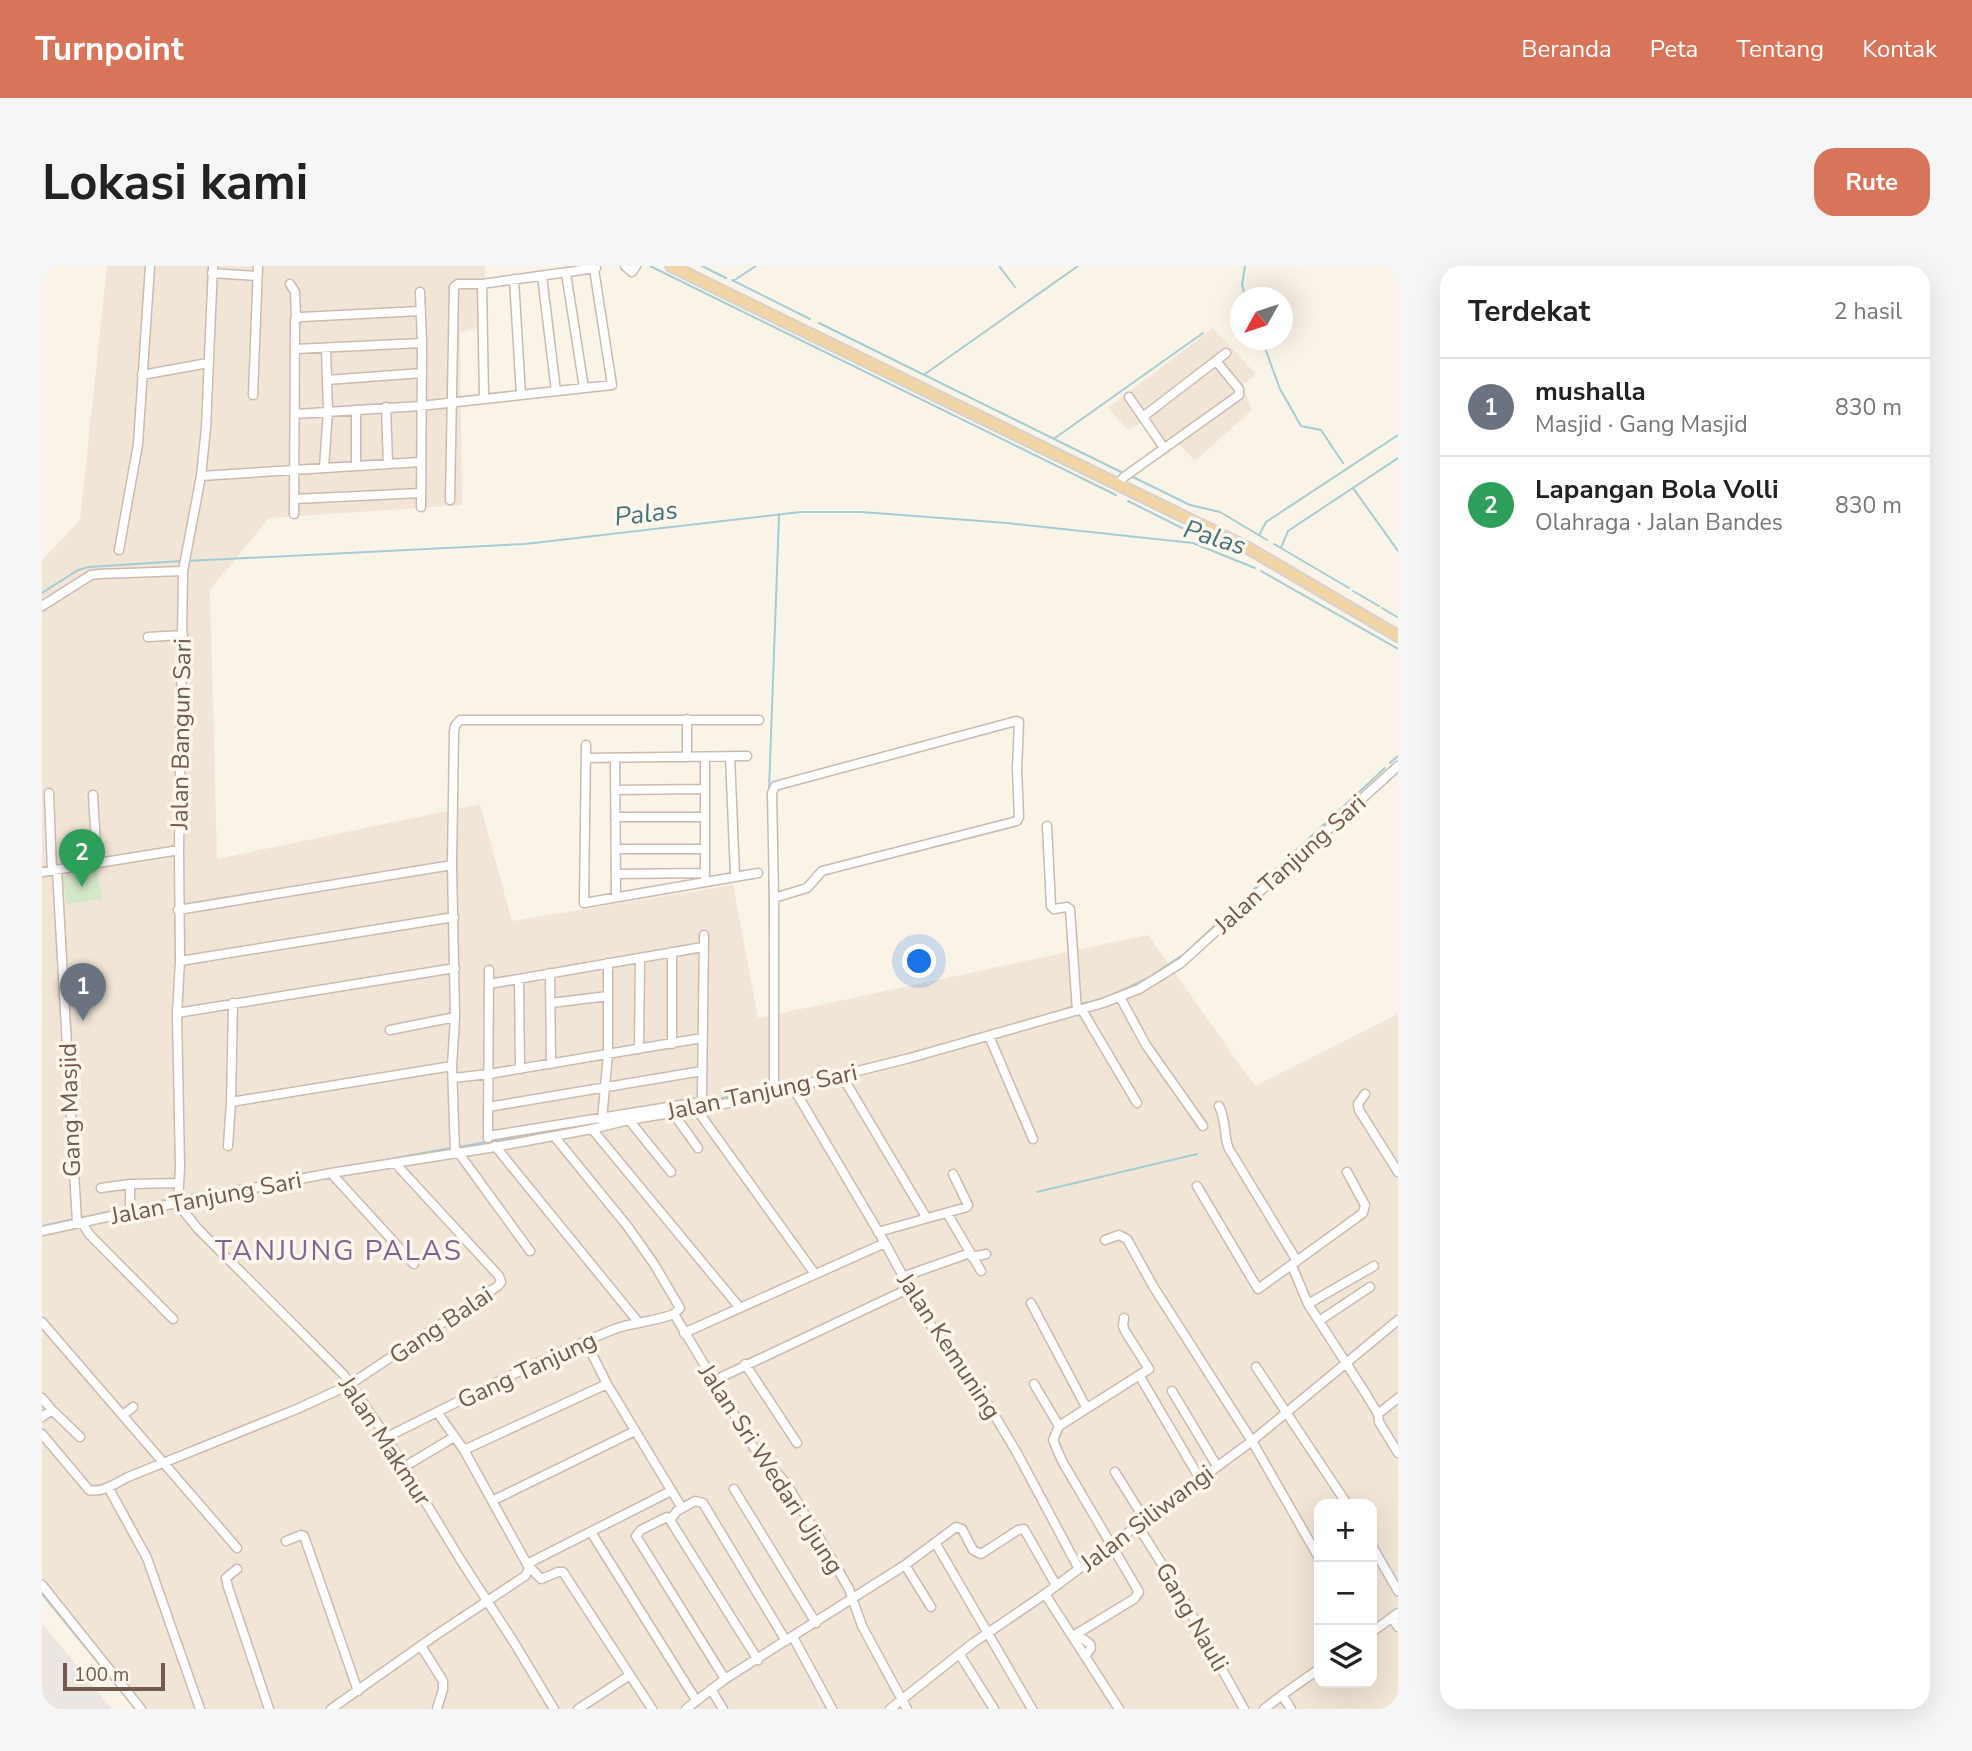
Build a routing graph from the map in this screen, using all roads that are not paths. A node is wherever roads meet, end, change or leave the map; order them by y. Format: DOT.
graph roads {
  1 [pos="150,266"];
  2 [pos="258,266"];
  3 [pos="625,266"];
  4 [pos="636,266"];
  5 [pos="671,266"];
  6 [pos="596,267"];
  7 [pos="212,270"];
  8 [pos="566,273"];
  9 [pos="257,276"];
  10 [pos="541,276"];
  11 [pos="514,279"];
  12 [pos="290,284"];
  13 [pos="482,284"];
  14 [pos="420,292"];
  15 [pos="421,311"];
  16 [pos="296,318"];
  17 [pos="422,343"];
  18 [pos="326,348"];
  19 [pos="295,349"];
  20 [pos="1226,353"];
  21 [pos="1216,361"];
  22 [pos="208,363"];
  23 [pos="422,373"];
  24 [pos="142,375"];
  25 [pos="327,380"];
  26 [pos="584,388"];
  27 [pos="556,391"];
  28 [pos="253,395"];
  29 [pos="521,395"];
  30 [pos="1129,397"];
  31 [pos="484,398"];
  32 [pos="454,403"];
  33 [pos="420,406"];
  34 [pos="386,407"];
  35 [pos="356,410"];
  36 [pos="328,411"];
  37 [pos="296,414"];
  38 [pos="1144,416"];
  39 [pos="1164,448"];
  40 [pos="420,462"];
  41 [pos="388,463"];
  42 [pos="356,466"];
  43 [pos="324,467"];
  44 [pos="295,469"];
  45 [pos="201,476"];
  46 [pos="1118,484"];
  47 [pos="421,493"];
  48 [pos="295,499"];
  49 [pos="450,500"];
  50 [pos="421,508"];
  51 [pos="294,514"];
  52 [pos="119,550"];
  53 [pos="183,569"];
  54 [pos="42,606"];
  55 [pos="183,635"];
  56 [pos="1398,636"];
  57 [pos="148,637"];
  58 [pos="687,719"];
  59 [pos="760,720"];
  60 [pos="586,745"];
  61 [pos="730,756"];
  62 [pos="747,756"];
  63 [pos="687,757"];
  64 [pos="705,757"];
  65 [pos="586,758"];
  66 [pos="615,758"];
  67 [pos="1398,766"];
  68 [pos="615,789"];
  69 [pos="705,789"];
  70 [pos="50,793"];
  71 [pos="93,795"];
  72 [pos="615,817"];
  73 [pos="705,817"];
  74 [pos="1047,827"];
  75 [pos="616,849"];
  76 [pos="705,849"];
  77 [pos="178,850"];
  78 [pos="97,862"];
  79 [pos="452,865"];
  80 [pos="55,871"];
  81 [pos="42,872"];
  82 [pos="758,873"];
  83 [pos="616,874"];
  84 [pos="735,875"];
  85 [pos="705,877"];
  86 [pos="616,897"];
  87 [pos="774,898"];
  88 [pos="178,909"];
  89 [pos="454,917"];
  90 [pos="704,935"];
  91 [pos="703,947"];
  92 [pos="672,952"];
  93 [pos="640,958"];
  94 [pos="180,961"];
  95 [pos="608,963"];
  96 [pos="455,968"];
  97 [pos="489,970"];
  98 [pos="550,973"];
  99 [pos="519,979"];
  100 [pos="489,984"];
  101 [pos="608,996"];
  102 [pos="1120,997"];
  103 [pos="233,1003"];
  104 [pos="551,1003"];
  105 [pos="1079,1010"];
  106 [pos="177,1013"];
  107 [pos="455,1017"];
  108 [pos="390,1030"];
  109 [pos="989,1036"];
  110 [pos="702,1038"];
  111 [pos="672,1044"];
  112 [pos="639,1049"];
  113 [pos="608,1054"];
  114 [pos="551,1064"];
  115 [pos="452,1066"];
  116 [pos="520,1069"];
  117 [pos="702,1071"];
  118 [pos="489,1074"];
  119 [pos="842,1076"];
  120 [pos="453,1078"];
  121 [pos="604,1086"];
  122 [pos="794,1088"];
  123 [pos="774,1090"];
  124 [pos="1365,1094"];
  125 [pos="702,1096"];
  126 [pos="231,1102"];
  127 [pos="1137,1103"];
  128 [pos="695,1106"];
  129 [pos="1219,1106"];
  130 [pos="488,1107"];
  131 [pos="675,1110"];
  132 [pos="629,1120"];
  133 [pos="601,1122"];
  134 [pos="1203,1126"];
  135 [pos="592,1129"];
  136 [pos="554,1136"];
  137 [pos="1033,1139"];
  138 [pos="489,1143"];
  139 [pos="228,1146"];
  140 [pos="698,1148"];
  141 [pos="456,1152"];
  142 [pos="395,1163"];
  143 [pos="671,1172"];
  144 [pos="1347,1172"];
  145 [pos="1398,1172"];
  146 [pos="331,1173"];
  147 [pos="953,1174"];
  148 [pos="179,1183"];
  149 [pos="130,1184"];
  150 [pos="1197,1186"];
  151 [pos="101,1188"];
  152 [pos="177,1199"];
  153 [pos="130,1209"];
  154 [pos="947,1213"];
  155 [pos="926,1217"];
  156 [pos="79,1223"];
  157 [pos="42,1231"];
  158 [pos="878,1232"];
  159 [pos="1105,1240"];
  160 [pos="885,1243"];
  161 [pos="530,1251"];
  162 [pos="986,1254"];
  163 [pos="971,1255"];
  164 [pos="1295,1263"];
  165 [pos="414,1264"];
  166 [pos="1374,1266"];
  167 [pos="981,1271"];
  168 [pos="815,1274"];
  169 [pos="902,1277"];
  170 [pos="1370,1287"];
  171 [pos="908,1289"];
  172 [pos="1031,1303"];
  173 [pos="1308,1304"];
  174 [pos="740,1308"];
  175 [pos="674,1314"];
  176 [pos="1124,1318"];
  177 [pos="173,1320"];
  178 [pos="1398,1320"];
  179 [pos="1318,1321"];
  180 [pos="42,1322"];
  181 [pos="639,1323"];
  182 [pos="684,1333"];
  183 [pos="586,1342"];
  184 [pos="745,1364"];
  185 [pos="1346,1364"];
  186 [pos="1256,1367"];
  187 [pos="1139,1376"];
  188 [pos="713,1381"];
  189 [pos="607,1384"];
  190 [pos="1034,1384"];
  191 [pos="349,1385"];
  192 [pos="1172,1391"];
  193 [pos="42,1398"];
  194 [pos="1398,1398"];
  195 [pos="133,1407"];
  196 [pos="1086,1407"];
  197 [pos="52,1410"];
  198 [pos="437,1412"];
  199 [pos="1377,1414"];
  200 [pos="123,1415"];
  201 [pos="1286,1415"];
  202 [pos="42,1418"];
  203 [pos="1059,1426"];
  204 [pos="635,1431"];
  205 [pos="42,1434"];
  206 [pos="80,1437"];
  207 [pos="454,1437"];
  208 [pos="385,1438"];
  209 [pos="1252,1441"];
  210 [pos="797,1443"];
  211 [pos="464,1450"];
  212 [pos="1398,1453"];
  213 [pos="165,1462"];
  214 [pos="1217,1466"];
  215 [pos="404,1467"];
  216 [pos="1115,1472"];
  217 [pos="1200,1479"];
  218 [pos="108,1487"];
  219 [pos="734,1489"];
  220 [pos="671,1491"];
  221 [pos="1344,1499"];
  222 [pos="492,1501"];
  223 [pos="682,1508"];
  224 [pos="670,1520"];
  225 [pos="1141,1523"];
  226 [pos="592,1532"];
  227 [pos="286,1541"];
  228 [pos="936,1544"];
  229 [pos="1113,1545"];
  230 [pos="237,1548"];
  231 [pos="1314,1549"];
  232 [pos="1377,1555"];
  233 [pos="527,1563"];
  234 [pos="905,1565"];
  235 [pos="237,1569"];
  236 [pos="1079,1569"];
  237 [pos="42,1585"];
  238 [pos="1056,1585"];
  239 [pos="1398,1591"];
  240 [pos="1045,1594"];
  241 [pos="852,1599"];
  242 [pos="487,1601"];
  243 [pos="931,1606"];
  244 [pos="1395,1615"];
  245 [pos="816,1623"];
  246 [pos="1398,1627"];
  247 [pos="1377,1628"];
  248 [pos="988,1632"];
  249 [pos="1074,1638"];
  250 [pos="790,1639"];
  251 [pos="421,1646"];
  252 [pos="960,1655"];
  253 [pos="758,1660"];
  254 [pos="1314,1673"];
  255 [pos="630,1675"];
  256 [pos="725,1679"];
  257 [pos="710,1689"];
  258 [pos="358,1691"];
  259 [pos="1282,1695"];
  260 [pos="696,1700"];
  261 [pos="902,1700"];
  262 [pos="141,1709"];
  263 [pos="200,1709"];
  264 [pos="269,1709"];
  265 [pos="331,1709"];
  266 [pos="437,1709"];
  267 [pos="554,1709"];
  268 [pos="578,1709"];
  269 [pos="652,1709"];
  270 [pos="686,1709"];
  271 [pos="723,1709"];
  272 [pos="832,1709"];
  273 [pos="890,1709"];
  274 [pos="907,1709"];
  275 [pos="993,1709"];
  276 [pos="1032,1709"];
  277 [pos="1119,1709"];
  278 [pos="1244,1709"];
  279 [pos="1264,1709"];
  280 [pos="1291,1709"];
  1 -- 24 [label="street"];
  2 -- 9 [label="street"];
  3 -- 4 [label="street"];
  5 -- 46 [label="main road"];
  6 -- 8 [label="street"];
  6 -- 26 [label="street"];
  7 -- 9 [label="street"];
  7 -- 22 [label="street, Jalan Bangun Sari"];
  8 -- 10 [label="street"];
  8 -- 26 [label="street"];
  9 -- 28 [label="street"];
  10 -- 11 [label="street"];
  10 -- 27 [label="street"];
  11 -- 13 [label="street"];
  11 -- 29 [label="street"];
  12 -- 16 [label="street"];
  13 -- 31 [label="street"];
  13 -- 32 [label="street"];
  14 -- 15 [label="street"];
  15 -- 16 [label="street"];
  15 -- 17 [label="street"];
  16 -- 19 [label="street"];
  17 -- 18 [label="street"];
  17 -- 23 [label="street"];
  18 -- 19 [label="street"];
  18 -- 25 [label="street"];
  19 -- 37 [label="street"];
  20 -- 21 [label="street"];
  21 -- 38 [label="street"];
  21 -- 39 [label="street"];
  22 -- 24 [label="street"];
  22 -- 45 [label="street, Jalan Bangun Sari"];
  23 -- 25 [label="street"];
  23 -- 33 [label="street"];
  24 -- 52 [label="street"];
  25 -- 36 [label="street"];
  26 -- 27 [label="street"];
  27 -- 29 [label="street"];
  29 -- 31 [label="street"];
  30 -- 38 [label="street"];
  31 -- 32 [label="street"];
  32 -- 33 [label="street"];
  32 -- 49 [label="street"];
  33 -- 34 [label="street"];
  33 -- 40 [label="street"];
  34 -- 35 [label="street"];
  34 -- 41 [label="street"];
  35 -- 36 [label="street"];
  35 -- 42 [label="street"];
  36 -- 37 [label="street"];
  36 -- 43 [label="street"];
  37 -- 44 [label="street"];
  38 -- 39 [label="street"];
  39 -- 46 [label="street"];
  40 -- 41 [label="street"];
  40 -- 47 [label="street"];
  41 -- 42 [label="street"];
  42 -- 43 [label="street"];
  43 -- 44 [label="street"];
  44 -- 45 [label="street"];
  44 -- 48 [label="street"];
  45 -- 53 [label="street, Jalan Bangun Sari"];
  46 -- 56 [label="main road"];
  47 -- 48 [label="street"];
  47 -- 50 [label="street"];
  48 -- 51 [label="street"];
  53 -- 54 [label="street"];
  53 -- 55 [label="street, Jalan Bangun Sari"];
  55 -- 57 [label="street"];
  55 -- 77 [label="street, Jalan Bangun Sari"];
  58 -- 59 [label="street"];
  58 -- 63 [label="street"];
  58 -- 79 [label="street"];
  60 -- 65 [label="street"];
  61 -- 62 [label="street"];
  61 -- 64 [label="street"];
  61 -- 84 [label="street"];
  63 -- 64 [label="street"];
  63 -- 66 [label="street"];
  64 -- 69 [label="street"];
  65 -- 66 [label="street"];
  65 -- 86 [label="street"];
  66 -- 68 [label="street"];
  67 -- 102 [label="street, Jalan Tanjung Sari"];
  68 -- 69 [label="street"];
  68 -- 72 [label="street"];
  69 -- 73 [label="street"];
  70 -- 80 [label="street, Gang Masjid"];
  71 -- 78 [label="street"];
  72 -- 73 [label="street"];
  72 -- 75 [label="street"];
  73 -- 76 [label="street"];
  74 -- 105 [label="street"];
  75 -- 76 [label="street"];
  75 -- 83 [label="street"];
  76 -- 85 [label="street"];
  77 -- 78 [label="street"];
  77 -- 88 [label="street, Jalan Bangun Sari"];
  78 -- 80 [label="street"];
  79 -- 88 [label="street"];
  79 -- 89 [label="street"];
  80 -- 81 [label="street"];
  80 -- 156 [label="street, Gang Masjid"];
  82 -- 84 [label="street"];
  83 -- 85 [label="street"];
  83 -- 86 [label="street"];
  84 -- 85 [label="street"];
  85 -- 86 [label="street"];
  87 -- 87 [label="street"];
  87 -- 123 [label="street"];
  88 -- 94 [label="street, Jalan Bangun Sari"];
  89 -- 94 [label="street"];
  89 -- 96 [label="street"];
  90 -- 91 [label="street"];
  91 -- 92 [label="street"];
  91 -- 110 [label="street"];
  92 -- 93 [label="street"];
  92 -- 111 [label="street"];
  93 -- 95 [label="street"];
  93 -- 112 [label="street"];
  94 -- 106 [label="street, Jalan Bangun Sari"];
  95 -- 98 [label="street"];
  95 -- 101 [label="street"];
  96 -- 103 [label="street"];
  96 -- 107 [label="street"];
  97 -- 100 [label="street"];
  98 -- 99 [label="street"];
  98 -- 104 [label="street"];
  99 -- 100 [label="street"];
  99 -- 116 [label="street"];
  100 -- 118 [label="street"];
  101 -- 104 [label="street"];
  101 -- 113 [label="street"];
  102 -- 105 [label="street, Jalan Tanjung Sari"];
  102 -- 134 [label="street"];
  103 -- 106 [label="street"];
  103 -- 126 [label="street"];
  104 -- 114 [label="street"];
  105 -- 109 [label="street, Jalan Tanjung Sari"];
  105 -- 127 [label="street"];
  106 -- 148 [label="street, Jalan Bangun Sari"];
  107 -- 108 [label="street"];
  107 -- 115 [label="street"];
  109 -- 119 [label="street, Jalan Tanjung Sari"];
  109 -- 137 [label="street"];
  110 -- 111 [label="street"];
  110 -- 117 [label="street"];
  111 -- 112 [label="street"];
  112 -- 113 [label="street"];
  113 -- 114 [label="street"];
  113 -- 121 [label="street"];
  114 -- 116 [label="street"];
  115 -- 120 [label="street"];
  115 -- 126 [label="street"];
  116 -- 118 [label="street"];
  117 -- 121 [label="street"];
  117 -- 125 [label="street"];
  118 -- 120 [label="street"];
  118 -- 130 [label="street"];
  119 -- 122 [label="street, Jalan Tanjung Sari"];
  119 -- 155 [label="street"];
  120 -- 141 [label="street"];
  121 -- 130 [label="street"];
  121 -- 133 [label="street"];
  122 -- 123 [label="street, Jalan Tanjung Sari"];
  122 -- 158 [label="street, Jalan Kemuning"];
  123 -- 128 [label="street, Jalan Tanjung Sari"];
  124 -- 145 [label="street"];
  126 -- 139 [label="street"];
  128 -- 131 [label="street, Jalan Tanjung Sari"];
  128 -- 168 [label="street"];
  129 -- 164 [label="street"];
  130 -- 138 [label="street"];
  131 -- 132 [label="street, Jalan Tanjung Sari"];
  131 -- 133 [label="street"];
  131 -- 140 [label="street"];
  132 -- 133 [label="street, Jalan Tanjung Sari"];
  132 -- 143 [label="street"];
  133 -- 135 [label="street, Jalan Tanjung Sari"];
  133 -- 138 [label="street"];
  135 -- 136 [label="street, Jalan Tanjung Sari"];
  135 -- 174 [label="street"];
  136 -- 138 [label="street, Jalan Tanjung Sari"];
  136 -- 175 [label="street"];
  138 -- 141 [label="street, Jalan Tanjung Sari"];
  138 -- 181 [label="street"];
  141 -- 142 [label="street, Jalan Tanjung Sari"];
  141 -- 161 [label="street"];
  142 -- 146 [label="street, Jalan Tanjung Sari"];
  142 -- 191 [label="street, Gang Balai"];
  144 -- 164 [label="street"];
  146 -- 152 [label="street, Jalan Tanjung Sari"];
  146 -- 165 [label="street"];
  147 -- 154 [label="street"];
  148 -- 149 [label="street"];
  148 -- 152 [label="street, Jalan Bangun Sari"];
  149 -- 151 [label="street"];
  149 -- 153 [label="street"];
  150 -- 164 [label="street"];
  152 -- 153 [label="street, Jalan Tanjung Sari"];
  152 -- 191 [label="street, Jalan Makmur"];
  153 -- 156 [label="street, Jalan Tanjung Sari"];
  154 -- 155 [label="street"];
  154 -- 163 [label="street"];
  155 -- 158 [label="street"];
  156 -- 157 [label="street, Jalan Tanjung Sari"];
  156 -- 177 [label="street"];
  158 -- 160 [label="street, Jalan Kemuning"];
  159 -- 209 [label="street"];
  160 -- 168 [label="street"];
  160 -- 169 [label="street, Jalan Kemuning"];
  162 -- 163 [label="street"];
  163 -- 167 [label="street"];
  163 -- 169 [label="street"];
  164 -- 173 [label="street"];
  166 -- 173 [label="street"];
  168 -- 174 [label="street"];
  169 -- 171 [label="street, Jalan Kemuning"];
  170 -- 179 [label="street"];
  171 -- 184 [label="street"];
  171 -- 236 [label="street, Jalan Kemuning"];
  172 -- 196 [label="street"];
  173 -- 179 [label="street"];
  174 -- 182 [label="street"];
  175 -- 181 [label="street, Gang Tanjung"];
  175 -- 182 [label="street, Jalan Sri Wedari Ujung"];
  176 -- 187 [label="street"];
  178 -- 185 [label="street, Jalan Siliwangi"];
  179 -- 185 [label="street"];
  180 -- 200 [label="street"];
  181 -- 183 [label="street, Gang Tanjung"];
  182 -- 188 [label="street, Jalan Sri Wedari Ujung"];
  183 -- 189 [label="street"];
  183 -- 198 [label="street, Gang Tanjung"];
  184 -- 188 [label="street"];
  184 -- 210 [label="street"];
  185 -- 199 [label="street"];
  185 -- 201 [label="street, Jalan Siliwangi"];
  186 -- 201 [label="street"];
  187 -- 196 [label="street"];
  187 -- 217 [label="street"];
  188 -- 241 [label="street, Jalan Sri Wedari Ujung"];
  189 -- 204 [label="street"];
  189 -- 211 [label="street"];
  190 -- 203 [label="street"];
  191 -- 208 [label="street, Jalan Makmur"];
  191 -- 213 [label="street"];
  192 -- 214 [label="street"];
  193 -- 197 [label="street"];
  194 -- 199 [label="street"];
  195 -- 200 [label="street"];
  196 -- 203 [label="street"];
  197 -- 202 [label="street"];
  197 -- 206 [label="street"];
  198 -- 207 [label="street"];
  198 -- 208 [label="street, Gang Tanjung"];
  199 -- 212 [label="street"];
  200 -- 213 [label="street"];
  201 -- 209 [label="street, Jalan Siliwangi"];
  201 -- 221 [label="street"];
  203 -- 229 [label="street"];
  204 -- 220 [label="street"];
  204 -- 222 [label="street"];
  205 -- 218 [label="street"];
  207 -- 211 [label="street"];
  207 -- 215 [label="street"];
  208 -- 215 [label="street, Jalan Makmur"];
  209 -- 214 [label="street, Jalan Siliwangi"];
  209 -- 231 [label="street"];
  211 -- 222 [label="street"];
  213 -- 218 [label="street"];
  213 -- 230 [label="street"];
  214 -- 217 [label="street, Jalan Siliwangi"];
  215 -- 242 [label="street, Jalan Makmur"];
  216 -- 225 [label="street, Gang Nauli"];
  217 -- 225 [label="street, Jalan Siliwangi"];
  218 -- 263 [label="street"];
  219 -- 245 [label="street"];
  220 -- 223 [label="street"];
  220 -- 226 [label="street"];
  222 -- 233 [label="street"];
  223 -- 224 [label="street"];
  223 -- 250 [label="street"];
  224 -- 253 [label="street"];
  224 -- 256 [label="street"];
  225 -- 229 [label="street, Jalan Siliwangi"];
  225 -- 278 [label="street, Gang Nauli"];
  226 -- 233 [label="street"];
  226 -- 260 [label="street"];
  227 -- 258 [label="street"];
  228 -- 234 [label="street"];
  228 -- 238 [label="street"];
  228 -- 248 [label="street"];
  229 -- 236 [label="street, Jalan Siliwangi"];
  229 -- 249 [label="street"];
  232 -- 239 [label="street"];
  233 -- 242 [label="street"];
  233 -- 255 [label="street"];
  234 -- 241 [label="street"];
  234 -- 243 [label="street"];
  235 -- 264 [label="street"];
  236 -- 238 [label="street, Jalan Siliwangi"];
  237 -- 262 [label="street"];
  238 -- 240 [label="street, Jalan Siliwangi"];
  240 -- 248 [label="street, Jalan Siliwangi"];
  240 -- 249 [label="street"];
  241 -- 245 [label="street"];
  241 -- 261 [label="street, Jalan Sri Wedari Ujung"];
  242 -- 251 [label="street"];
  242 -- 267 [label="street, Jalan Makmur"];
  244 -- 246 [label="street"];
  244 -- 247 [label="street"];
  245 -- 250 [label="street"];
  248 -- 252 [label="street, Jalan Siliwangi"];
  248 -- 276 [label="street"];
  249 -- 277 [label="street"];
  250 -- 253 [label="street"];
  250 -- 272 [label="street"];
  251 -- 258 [label="street"];
  251 -- 266 [label="street"];
  252 -- 261 [label="street, Jalan Siliwangi"];
  252 -- 275 [label="street"];
  253 -- 256 [label="street"];
  254 -- 259 [label="street"];
  255 -- 268 [label="street"];
  255 -- 269 [label="street"];
  256 -- 257 [label="street"];
  257 -- 260 [label="street"];
  257 -- 271 [label="street"];
  258 -- 265 [label="street"];
  259 -- 279 [label="street"];
  259 -- 280 [label="street"];
  260 -- 270 [label="street"];
  261 -- 273 [label="street, Jalan Siliwangi"];
  261 -- 274 [label="street, Jalan Sri Wedari Ujung"];
}
